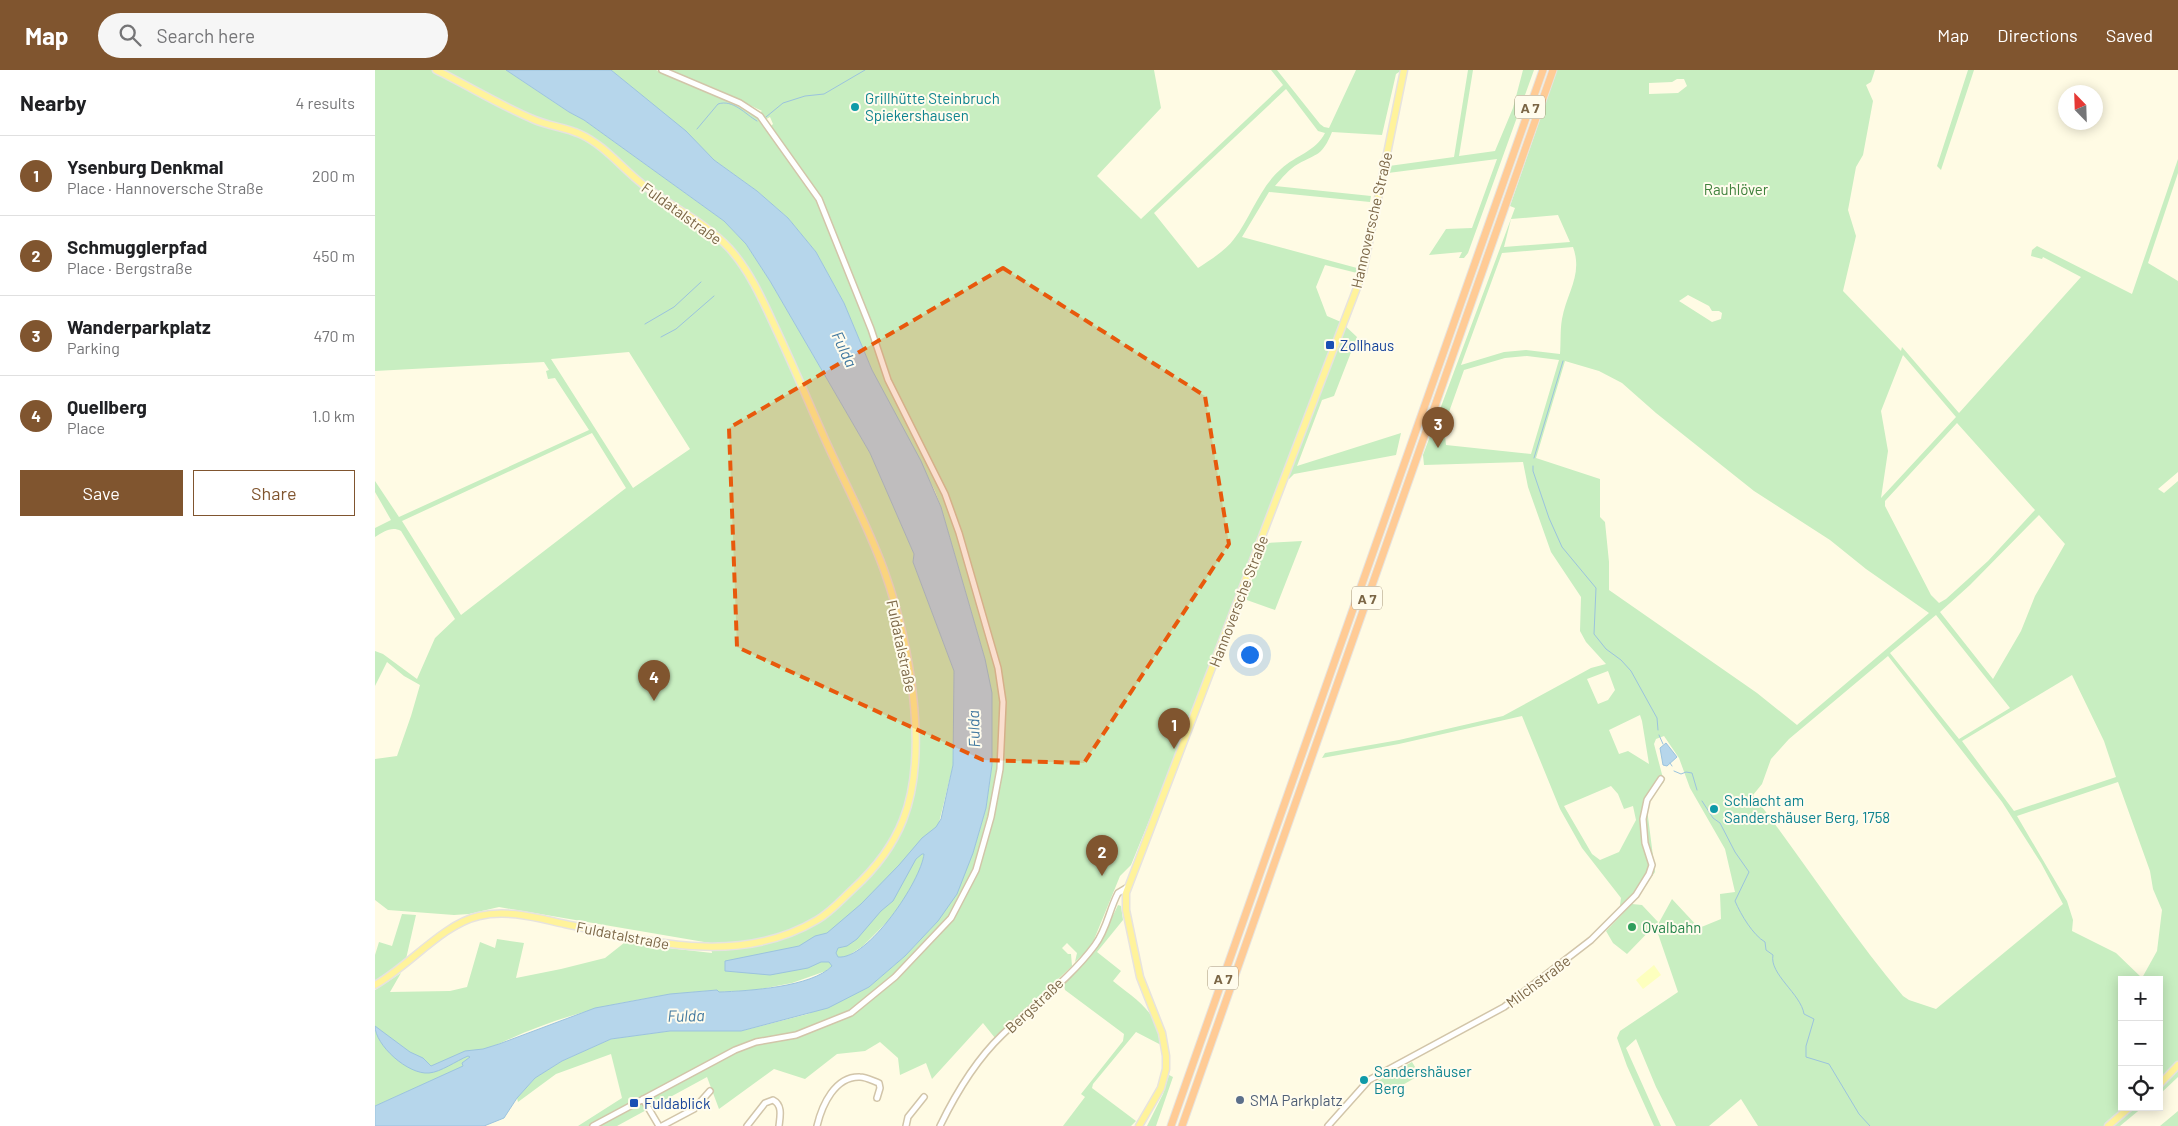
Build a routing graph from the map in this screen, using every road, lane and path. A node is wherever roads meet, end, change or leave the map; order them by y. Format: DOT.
graph roads {
  1 [pos="436,70"];
  2 [pos="662,70"];
  3 [pos="1405,70"];
  4 [pos="1543,70"];
  5 [pos="1553,70"];
  6 [pos="1661,779"];
  7 [pos="1128,888"];
  8 [pos="375,985"];
  9 [pos="2178,1065"];
  10 [pos="2163,1081"];
  11 [pos="710,1090"];
  12 [pos="924,1097"];
  13 [pos="877,1098"];
  14 [pos="643,1099"];
  15 [pos="2126,1111"];
  16 [pos="593,1126"];
  17 [pos="660,1126"];
  18 [pos="747,1126"];
  19 [pos="779,1126"];
  20 [pos="817,1126"];
  21 [pos="906,1126"];
  22 [pos="941,1126"];
  23 [pos="1139,1126"];
  24 [pos="1171,1126"];
  25 [pos="1182,1126"];
  26 [pos="1328,1126"];
  27 [pos="2108,1126"];
  1 -- 8 [label="main road, Fuldatalstraße"];
  2 -- 14 [label="street"];
  3 -- 7 [label="main road, Hannoversche Straße"];
  4 -- 24 [label="highway, A 7"];
  5 -- 25 [label="highway, A 7"];
  6 -- 26 [label="street, Milchstraße"];
  7 -- 22 [label="street, Bergstraße"];
  7 -- 23 [label="main road, Hannoversche Straße"];
  9 -- 10 [label="main road"];
  11 -- 17 [label="street"];
  12 -- 21 [label="street"];
  13 -- 20 [label="street"];
  14 -- 16 [label="street"];
  14 -- 17 [label="street"];
  15 -- 27 [label="main road"];
  18 -- 19 [label="street"];
}
